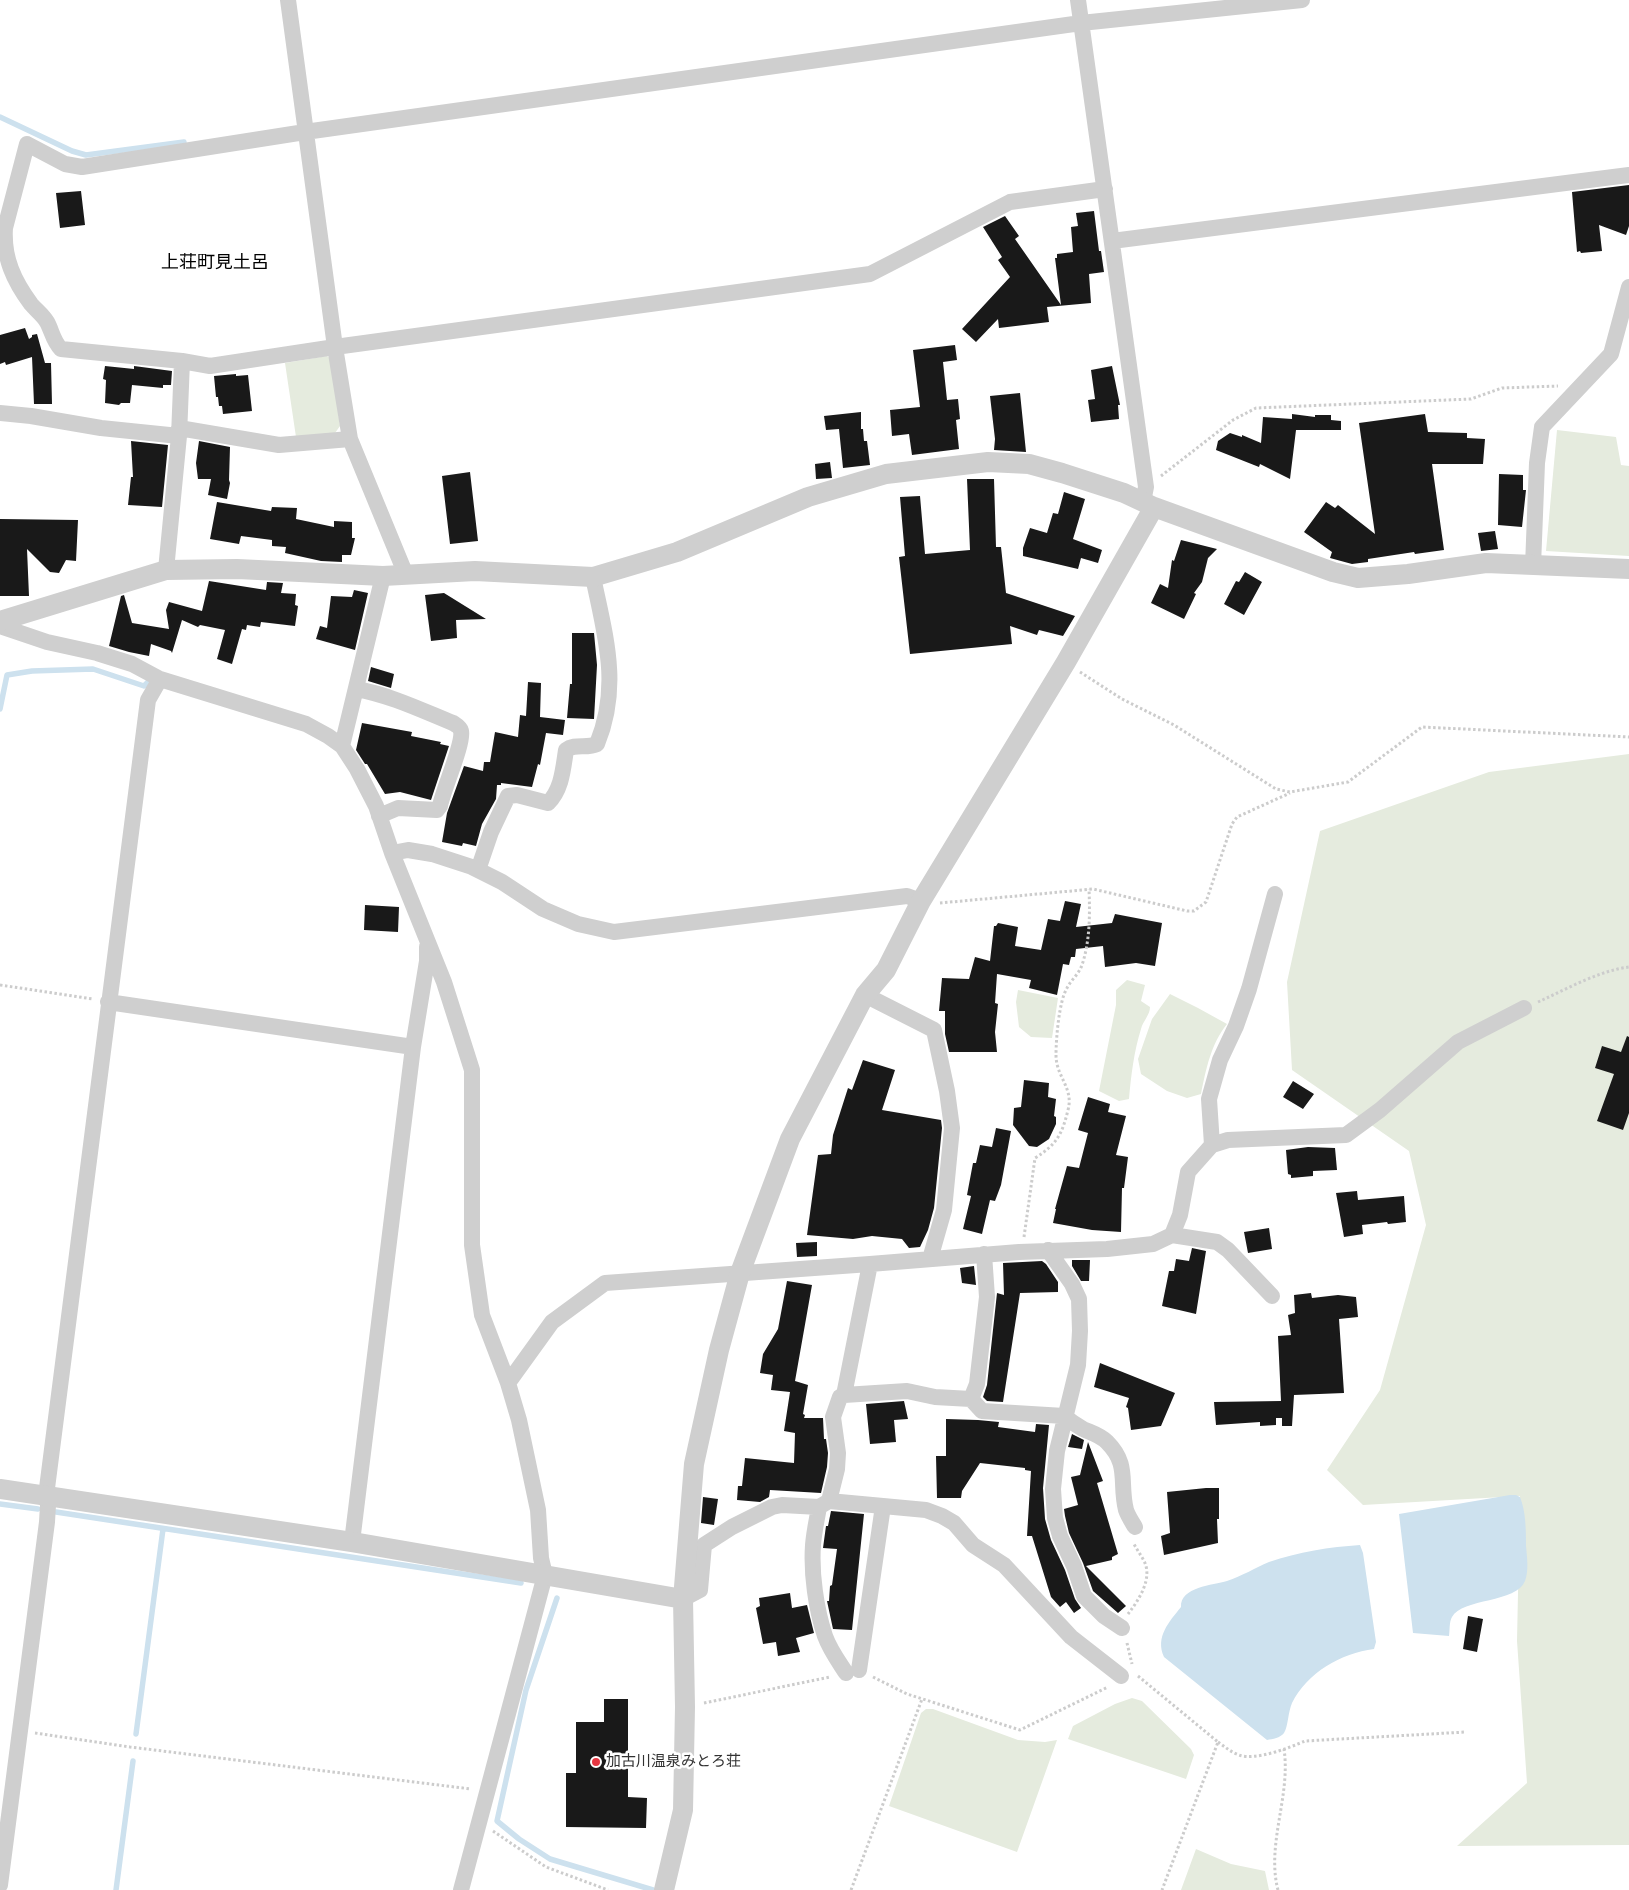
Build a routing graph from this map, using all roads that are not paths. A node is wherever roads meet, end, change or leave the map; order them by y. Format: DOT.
graph roads {
  1 [pos="288,0"];
  2 [pos="1078,0"];
  3 [pos="1302,0"];
  4 [pos="1081,23"];
  5 [pos="305,132"];
  6 [pos="1629,175"];
  7 [pos="1104,189"];
  8 [pos="1112,240"];
  9 [pos="1629,287"];
  10 [pos="335,347"];
  11 [pos="182,361"];
  12 [pos="0,413"];
  13 [pos="179,432"];
  14 [pos="350,439"];
  15 [pos="1148,499"];
  16 [pos="1533,566"];
  17 [pos="1629,569"];
  18 [pos="166,570"];
  19 [pos="406,575"];
  20 [pos="383,576"];
  21 [pos="593,577"];
  22 [pos="0,621"];
  23 [pos="0,626"];
  24 [pos="160,679"];
  25 [pos="356,689"];
  26 [pos="342,746"];
  27 [pos="379,816"];
  28 [pos="392,853"];
  29 [pos="478,870"];
  30 [pos="1275,894"];
  31 [pos="921,901"];
  32 [pos="427,940"];
  33 [pos="865,995"];
  34 [pos="108,1002"];
  35 [pos="1524,1008"];
  36 [pos="413,1047"];
  37 [pos="1212,1145"];
  38 [pos="1172,1235"];
  39 [pos="1048,1250"];
  40 [pos="984,1254"];
  41 [pos="930,1259"];
  42 [pos="870,1264"];
  43 [pos="740,1273"];
  44 [pos="1272,1296"];
  45 [pos="508,1383"];
  46 [pos="844,1396"];
  47 [pos="971,1399"];
  48 [pos="1064,1416"];
  49 [pos="0,1489"];
  50 [pos="46,1496"];
  51 [pos="824,1504"];
  52 [pos="883,1506"];
  53 [pos="1135,1527"];
  54 [pos="352,1542"];
  55 [pos="545,1575"];
  56 [pos="683,1599"];
  57 [pos="1122,1628"];
  58 [pos="1127,1674"];
  59 [pos="0,1885"];
  60 [pos="461,1890"];
  61 [pos="664,1890"];
  1 -- 5 [label="street"];
  2 -- 4 [label="street"];
  3 -- 4 [label="street"];
  4 -- 5 [label="street"];
  4 -- 7 [label="street"];
  5 -- 10 [label="street"];
  5 -- 11 [label="street"];
  6 -- 8 [label="street"];
  7 -- 8 [label="street"];
  7 -- 10 [label="street"];
  8 -- 15 [label="street"];
  9 -- 16 [label="street"];
  10 -- 11 [label="street"];
  10 -- 14 [label="street"];
  11 -- 13 [label="street"];
  12 -- 13 [label="street"];
  13 -- 14 [label="street"];
  13 -- 18 [label="street"];
  14 -- 19 [label="street"];
  15 -- 16 [label="street"];
  15 -- 21 [label="street"];
  15 -- 31 [label="street"];
  16 -- 17 [label="street"];
  18 -- 20 [label="street"];
  18 -- 22 [label="street"];
  19 -- 20 [label="street"];
  19 -- 21 [label="street"];
  20 -- 25 [label="street"];
  21 -- 29 [label="street"];
  23 -- 24 [label="street"];
  24 -- 26 [label="street"];
  24 -- 34 [label="street"];
  25 -- 26 [label="street"];
  25 -- 27 [label="street"];
  26 -- 27 [label="street"];
  27 -- 28 [label="street"];
  28 -- 29 [label="street"];
  28 -- 32 [label="street"];
  29 -- 31 [label="street"];
  30 -- 37 [label="street"];
  31 -- 33 [label="street"];
  32 -- 36 [label="street"];
  32 -- 45 [label="street"];
  33 -- 41 [label="street"];
  33 -- 43 [label="street"];
  34 -- 36 [label="street"];
  34 -- 50 [label="street"];
  35 -- 37 [label="street"];
  36 -- 54 [label="street"];
  37 -- 38 [label="street"];
  38 -- 39 [label="street"];
  38 -- 44 [label="street"];
  39 -- 40 [label="street"];
  39 -- 48 [label="street"];
  40 -- 41 [label="street"];
  40 -- 47 [label="street"];
  41 -- 42 [label="street"];
  42 -- 43 [label="street"];
  42 -- 46 [label="street"];
  43 -- 45 [label="street"];
  43 -- 56 [label="street"];
  45 -- 55 [label="street"];
  46 -- 47 [label="street"];
  46 -- 51 [label="street"];
  47 -- 48 [label="street"];
  48 -- 53 [label="street"];
  48 -- 57 [label="street"];
  49 -- 50 [label="street"];
  50 -- 54 [label="street"];
  50 -- 59 [label="street"];
  51 -- 52 [label="street"];
  51 -- 52 [label="street"];
  51 -- 56 [label="street"];
  52 -- 58 [label="street"];
  54 -- 55 [label="street"];
  55 -- 56 [label="street"];
  55 -- 60 [label="street"];
  56 -- 61 [label="street"];
}
